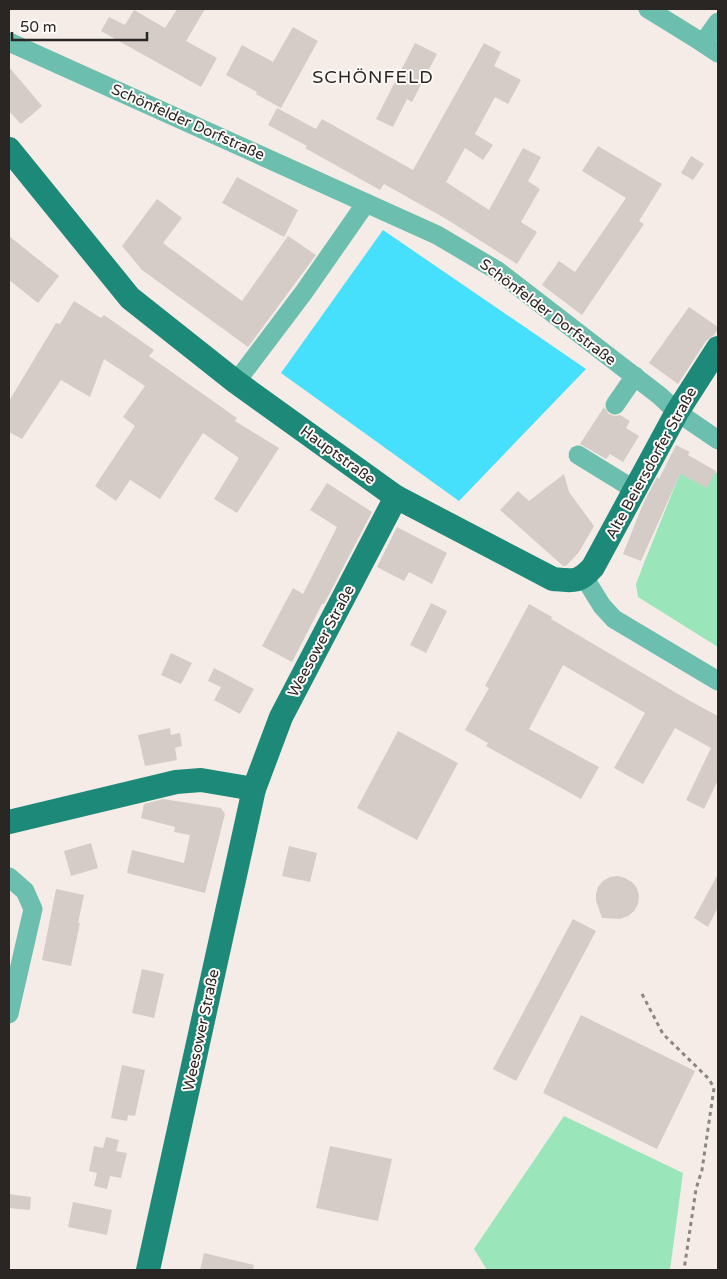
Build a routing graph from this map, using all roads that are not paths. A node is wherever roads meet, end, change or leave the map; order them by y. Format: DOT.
graph roads {
  1 [pos="648,9"];
  2 [pos="718,22"];
  3 [pos="9,42"];
  4 [pos="711,48"];
  5 [pos="9,149"];
  6 [pos="366,203"];
  7 [pos="718,348"];
  8 [pos="635,376"];
  9 [pos="236,382"];
  10 [pos="615,405"];
  11 [pos="677,412"];
  12 [pos="718,440"];
  13 [pos="578,456"];
  14 [pos="635,490"];
  15 [pos="396,497"];
  16 [pos="584,577"];
  17 [pos="718,681"];
  18 [pos="254,789"];
  19 [pos="9,822"];
  20 [pos="9,877"];
  21 [pos="9,1014"];
  22 [pos="148,1270"];
  1 -- 4 [label="street"];
  2 -- 4 [label="street"];
  3 -- 6 [label="street, Schönfelder Dorfstraße"];
  5 -- 9 [label="main road, Hauptstraße"];
  6 -- 8 [label="street, Schönfelder Dorfstraße"];
  6 -- 9 [label="street"];
  7 -- 11 [label="main road, Alte Beiersdorfer Straße"];
  8 -- 10 [label="street"];
  8 -- 11 [label="street, Schönfelder Dorfstraße"];
  9 -- 15 [label="main road, Hauptstraße"];
  11 -- 12 [label="street, Schönfelder Dorfstraße"];
  11 -- 14 [label="main road, Alte Beiersdorfer Straße"];
  13 -- 14 [label="street"];
  14 -- 16 [label="main road, Alte Beiersdorfer Straße"];
  15 -- 16 [label="main road, Hauptstraße"];
  15 -- 18 [label="main road, Weesower Straße"];
  16 -- 17 [label="street"];
  18 -- 19 [label="main road"];
  18 -- 22 [label="main road, Weesower Straße"];
  20 -- 21 [label="street"];
}
